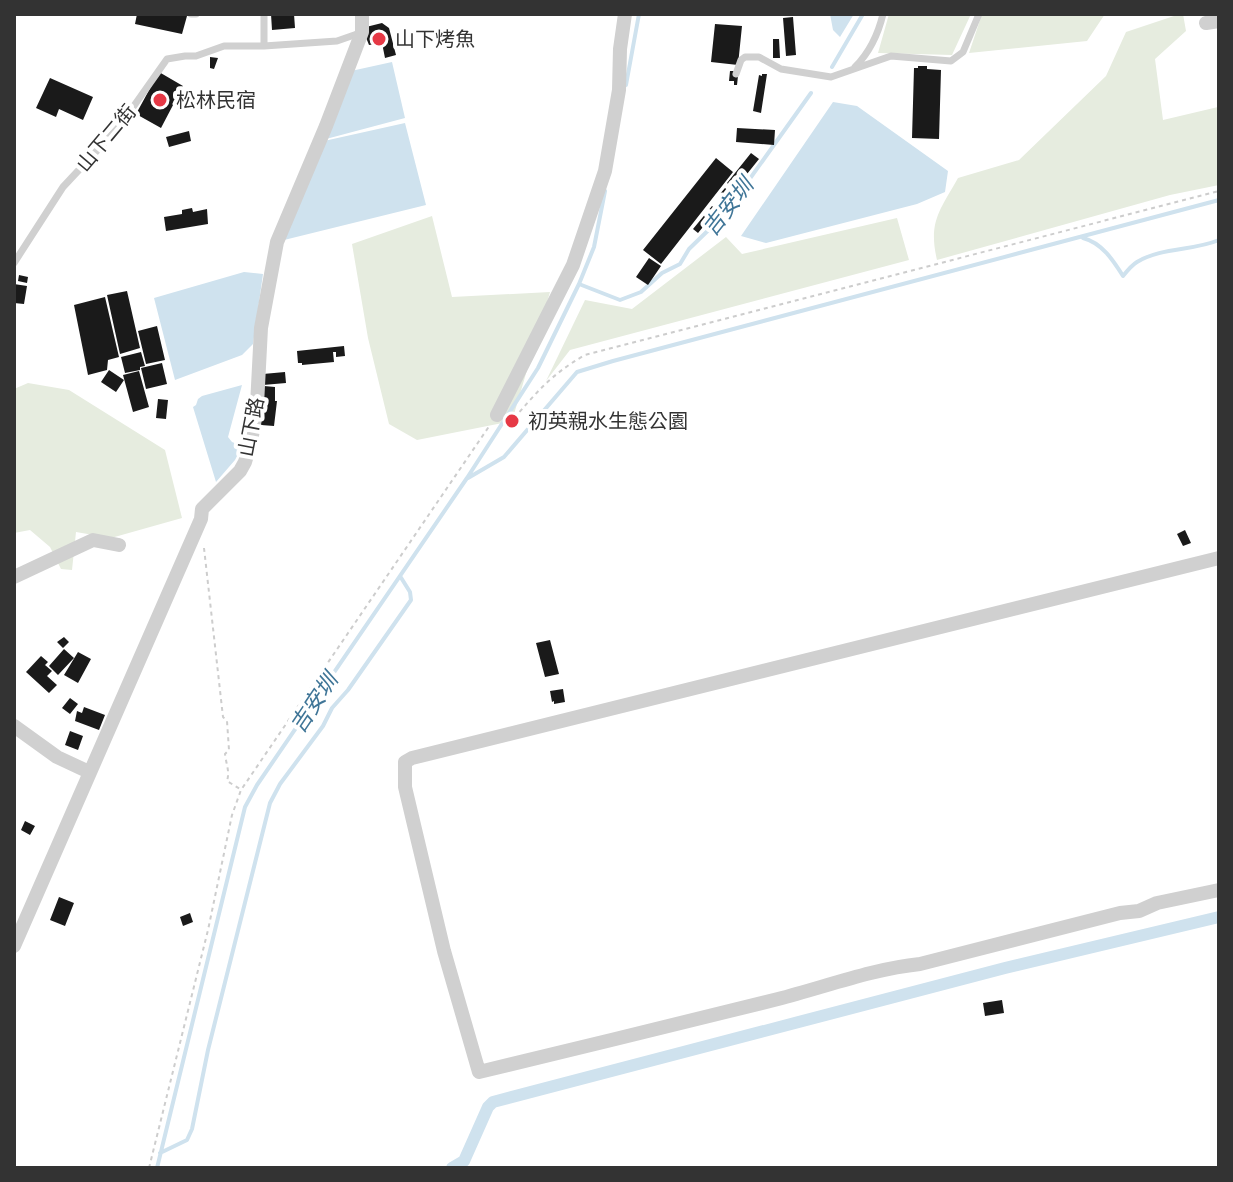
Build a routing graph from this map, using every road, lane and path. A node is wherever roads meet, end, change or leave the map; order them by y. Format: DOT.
graph roads {
  1 [pos="264,14"];
  2 [pos="362,14"];
  3 [pos="625,14"];
  4 [pos="883,14"];
  5 [pos="979,14"];
  6 [pos="362,32"];
  7 [pos="264,46"];
  8 [pos="736,74"];
  9 [pos="841,75"];
  10 [pos="1219,191"];
  11 [pos="14,263"];
  12 [pos="497,415"];
  13 [pos="510,423"];
  14 [pos="119,545"];
  15 [pos="205,549"];
  16 [pos="1219,558"];
  17 [pos="14,577"];
  18 [pos="14,726"];
  19 [pos="89,772"];
  20 [pos="241,790"];
  21 [pos="1219,890"];
  22 [pos="18,927"];
  23 [pos="14,946"];
  24 [pos="149,1168"];
  1 -- 7 [label="lane"];
  2 -- 6 [label="street, 山下路"];
  3 -- 12 [label="street"];
  4 -- 9 [label="lane"];
  5 -- 9 [label="lane"];
  6 -- 7 [label="lane, 山下二街"];
  6 -- 19 [label="street, 山下路"];
  7 -- 11 [label="lane, 山下二街"];
  8 -- 9 [label="lane"];
  10 -- 13 [label="path"];
  12 -- 20 [label="path"];
  14 -- 17 [label="street"];
  15 -- 20 [label="path"];
  16 -- 21 [label="street"];
  18 -- 19 [label="street"];
  19 -- 22 [label="street, 山下路"];
  20 -- 24 [label="path"];
  22 -- 23 [label="street, 山下路"];
}
